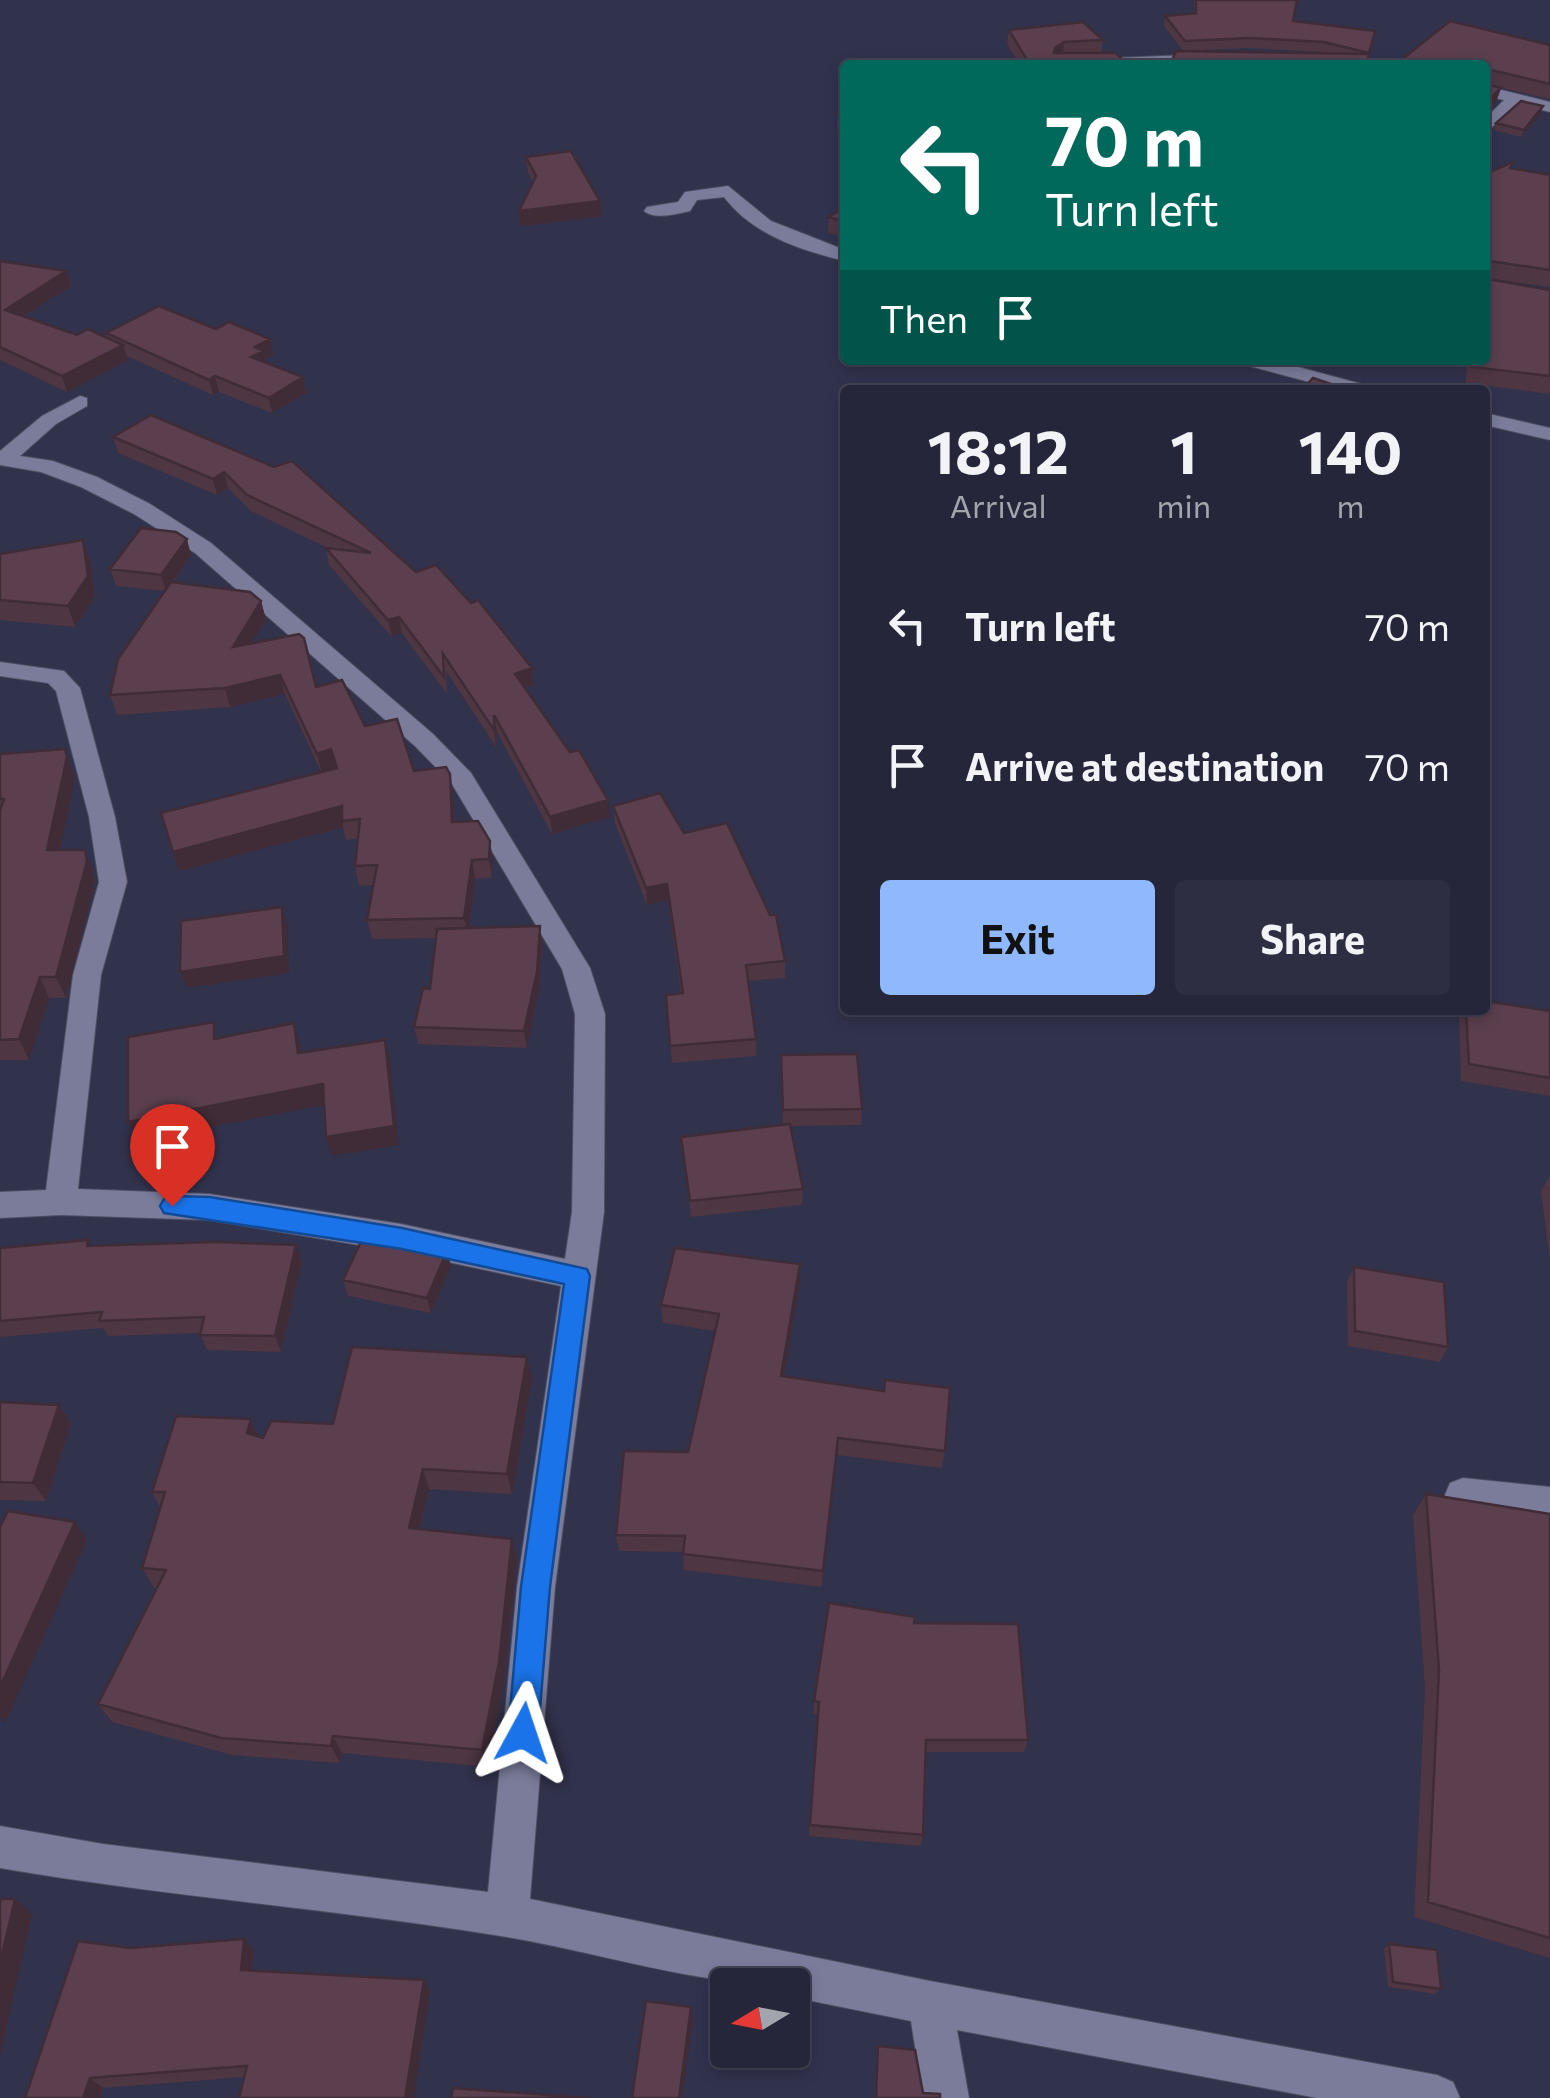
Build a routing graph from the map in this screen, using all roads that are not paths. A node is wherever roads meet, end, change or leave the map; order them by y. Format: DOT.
graph roads {
  1 [pos="1224,58"];
  2 [pos="1178,60"];
  3 [pos="1490,92"];
  4 [pos="1515,98"];
  5 [pos="1550,107"];
  6 [pos="1490,123"];
  7 [pos="653,211"];
  8 [pos="840,255"];
  9 [pos="1268,365"];
  10 [pos="1343,385"];
  11 [pos="80,402"];
  12 [pos="1490,420"];
  13 [pos="1550,434"];
  14 [pos="2,459"];
  15 [pos="0,669"];
  16 [pos="62,1202"];
  17 [pos="0,1205"];
  18 [pos="578,1276"];
  19 [pos="1462,1495"];
  20 [pos="1550,1504"];
  21 [pos="0,1847"];
  22 [pos="507,1916"];
  23 [pos="930,2003"];
  24 [pos="946,2098"];
  25 [pos="1437,2098"];
  1 -- 2 [label="street"];
  3 -- 4 [label="street"];
  4 -- 5 [label="street"];
  4 -- 6 [label="street"];
  7 -- 8 [label="street"];
  9 -- 10 [label="street"];
  11 -- 14 [label="street"];
  12 -- 13 [label="street"];
  14 -- 18 [label="street"];
  15 -- 16 [label="street"];
  16 -- 17 [label="street"];
  16 -- 18 [label="street"];
  18 -- 22 [label="street"];
  19 -- 20 [label="street"];
  21 -- 22 [label="street"];
  22 -- 23 [label="street"];
  23 -- 24 [label="street"];
  23 -- 25 [label="street"];
}
